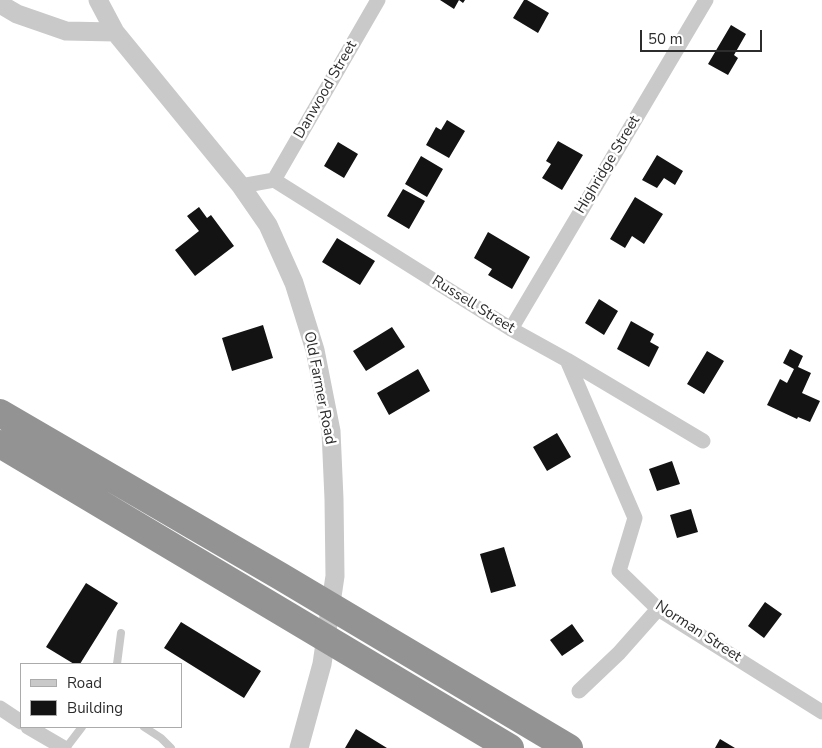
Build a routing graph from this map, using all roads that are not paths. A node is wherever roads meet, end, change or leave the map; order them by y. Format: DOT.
graph roads {
  1 [pos="98,0"];
  2 [pos="378,0"];
  3 [pos="706,0"];
  4 [pos="0,4"];
  5 [pos="115,32"];
  6 [pos="274,180"];
  7 [pos="242,186"];
  8 [pos="511,329"];
  9 [pos="567,360"];
  10 [pos="0,413"];
  11 [pos="703,441"];
  12 [pos="0,444"];
  13 [pos="658,609"];
  14 [pos="122,633"];
  15 [pos="117,663"];
  16 [pos="579,690"];
  17 [pos="0,708"];
  18 [pos="822,712"];
  19 [pos="20,721"];
  20 [pos="30,728"];
  21 [pos="81,728"];
  22 [pos="145,728"];
  23 [pos="65,748"];
  24 [pos="171,748"];
  25 [pos="299,748"];
  26 [pos="510,748"];
  27 [pos="569,748"];
  1 -- 5 [label="street, Old Farmer Road"];
  2 -- 6 [label="street, Danwood Street"];
  3 -- 8 [label="street, Highridge Street"];
  4 -- 5 [label="street"];
  5 -- 7 [label="street, Old Farmer Road"];
  6 -- 7 [label="street"];
  6 -- 8 [label="street, Russell Street"];
  7 -- 25 [label="street, Old Farmer Road"];
  8 -- 9 [label="street, Russell Street"];
  9 -- 11 [label="street, Russell Street"];
  9 -- 13 [label="street, Norman Street"];
  10 -- 27 [label="highway"];
  12 -- 26 [label="highway"];
  13 -- 16 [label="street"];
  13 -- 18 [label="street, Norman Street"];
  14 -- 15 [label="lane"];
  17 -- 19 [label="street"];
  20 -- 23 [label="street"];
  21 -- 23 [label="lane"];
  22 -- 24 [label="lane"];
}
